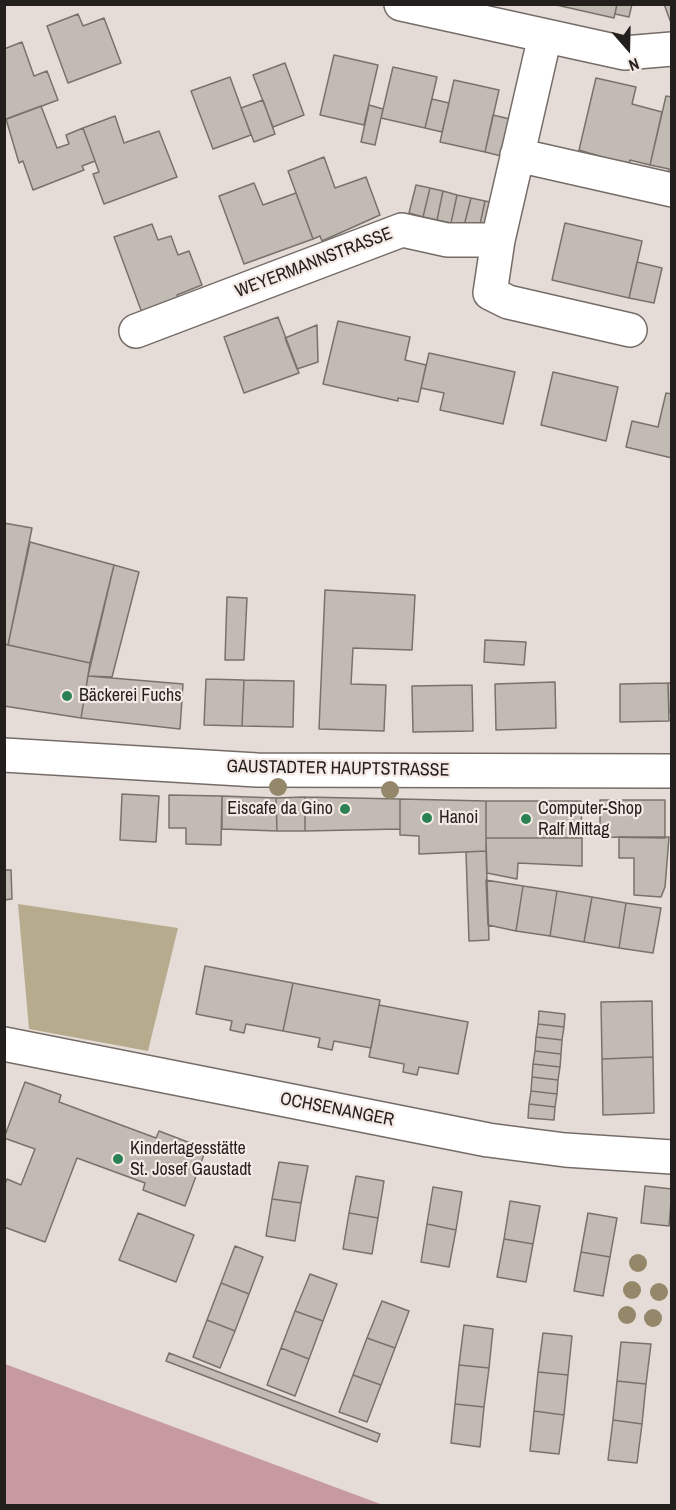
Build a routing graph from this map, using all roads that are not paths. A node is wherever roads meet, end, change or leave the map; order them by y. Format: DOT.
graph roads {
  1 [pos="401,4"];
  2 [pos="545,36"];
  3 [pos="672,49"];
  4 [pos="517,155"];
  5 [pos="672,190"];
  6 [pos="498,240"];
  7 [pos="630,330"];
  8 [pos="136,331"];
  9 [pos="4,755"];
  10 [pos="672,771"];
  11 [pos="4,1044"];
  12 [pos="672,1157"];
  1 -- 2 [label="street"];
  2 -- 3 [label="street"];
  2 -- 4 [label="street"];
  4 -- 5 [label="street"];
  4 -- 6 [label="street"];
  6 -- 7 [label="street"];
  6 -- 8 [label="street, WEYERMANNSTRASSE"];
  9 -- 10 [label="street, GAUSTADTER HAUPTSTRASSE"];
  11 -- 12 [label="street, OCHSENANGER"];
}
